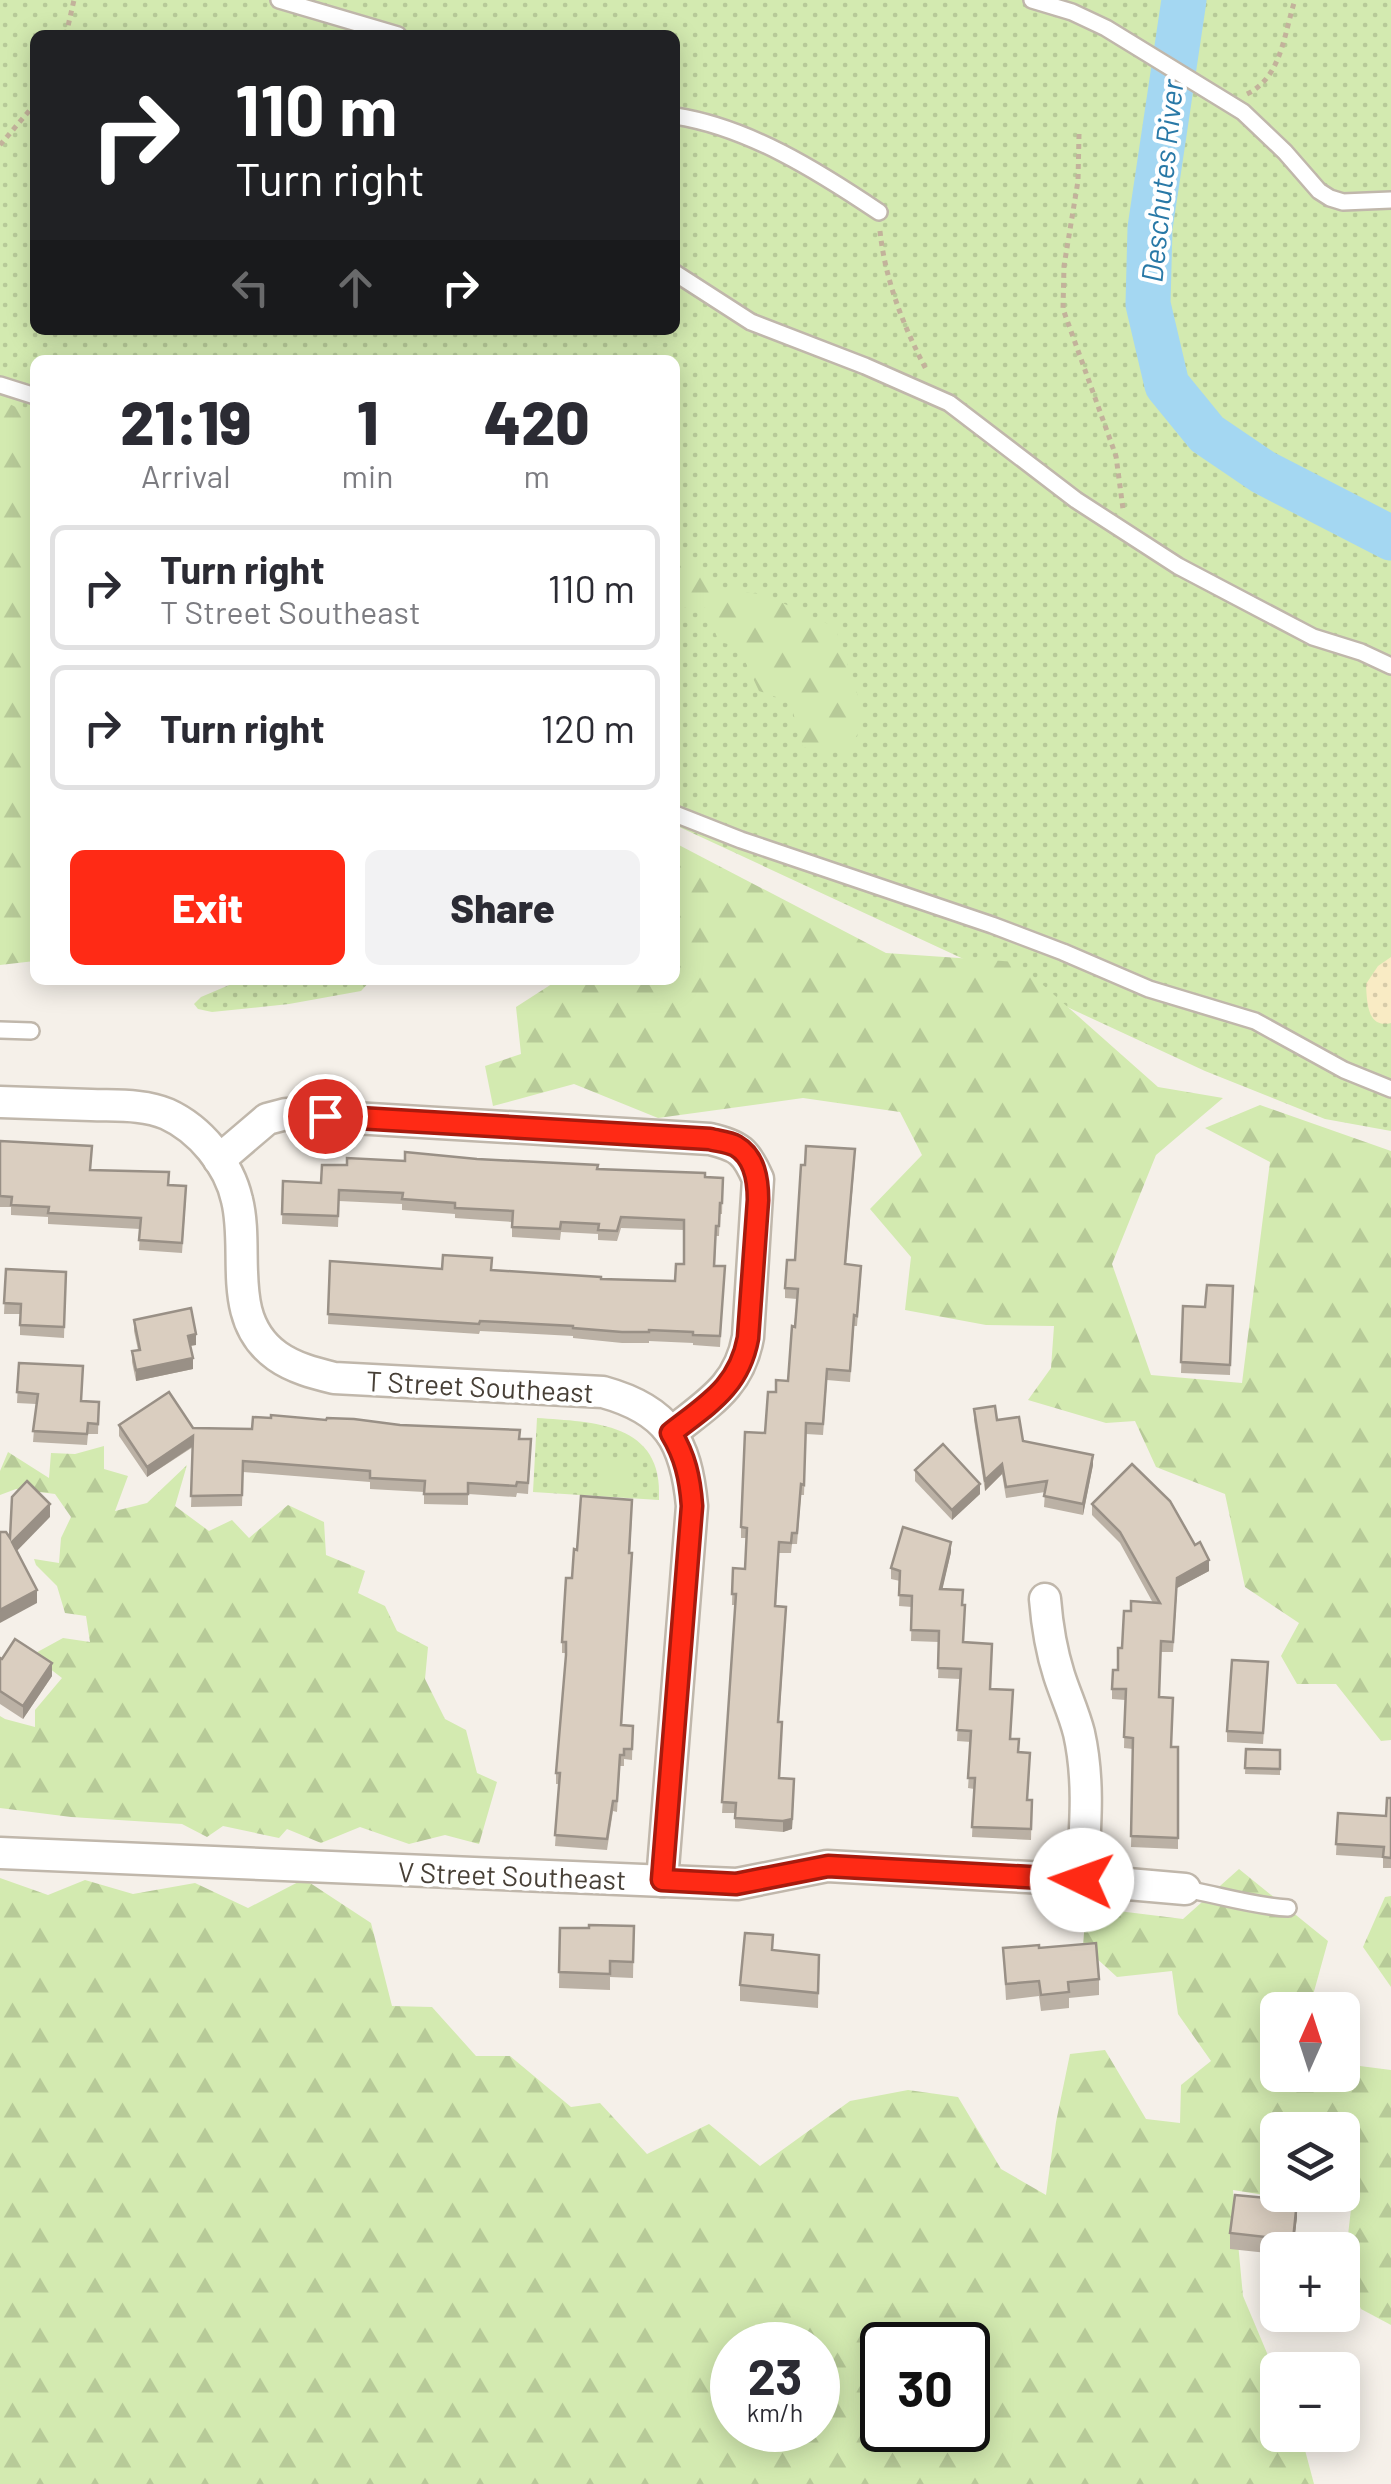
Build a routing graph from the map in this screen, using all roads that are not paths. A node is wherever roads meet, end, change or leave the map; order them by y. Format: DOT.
graph roads {
  1 [pos="280,0"];
  2 [pos="1032,0"];
  3 [pos="381,30"];
  4 [pos="680,117"];
  5 [pos="1391,200"];
  6 [pos="879,212"];
  7 [pos="680,276"];
  8 [pos="0,384"];
  9 [pos="30,394"];
  10 [pos="1391,666"];
  11 [pos="680,816"];
  12 [pos="0,1030"];
  13 [pos="31,1032"];
  14 [pos="1391,1089"];
  15 [pos="0,1102"];
  16 [pos="219,1160"];
  17 [pos="671,1433"];
  18 [pos="1046,1598"];
  19 [pos="0,1853"];
  20 [pos="662,1880"];
  21 [pos="1082,1880"];
  22 [pos="1185,1889"];
  23 [pos="1288,1908"];
  1 -- 3 [label="lane"];
  2 -- 5 [label="lane"];
  4 -- 6 [label="lane"];
  7 -- 10 [label="lane"];
  8 -- 9 [label="lane"];
  11 -- 14 [label="lane"];
  12 -- 13 [label="lane"];
  15 -- 16 [label="street, T Street Southeast"];
  16 -- 17 [label="street, T Street Southeast"];
  16 -- 17 [label="street"];
  17 -- 20 [label="street, T Street Southeast"];
  18 -- 21 [label="street"];
  19 -- 20 [label="street, V Street Southeast"];
  20 -- 21 [label="street, V Street Southeast"];
  21 -- 22 [label="street, V Street Southeast"];
  22 -- 23 [label="lane"];
}
